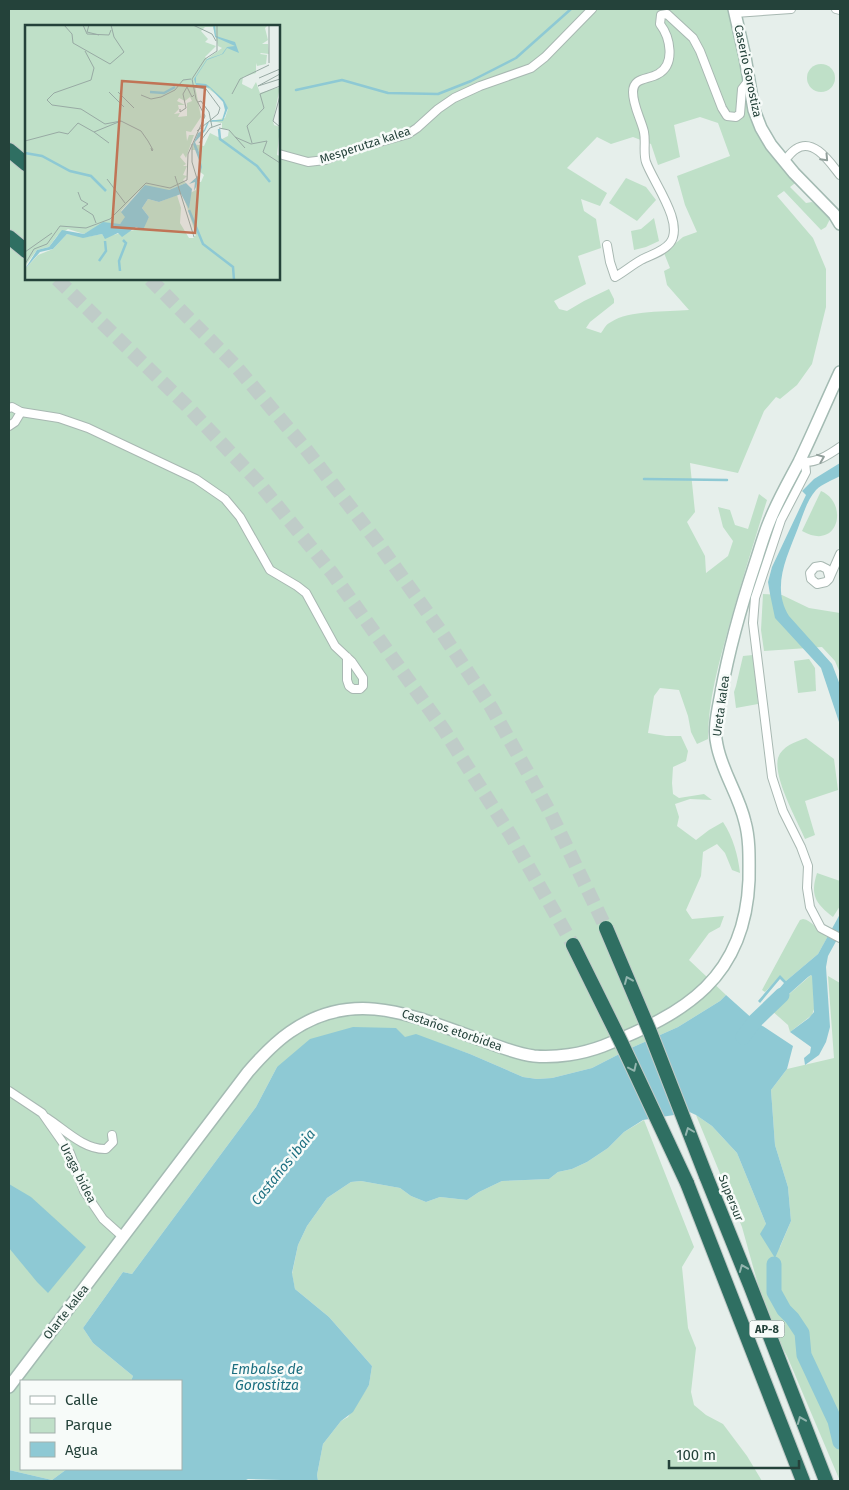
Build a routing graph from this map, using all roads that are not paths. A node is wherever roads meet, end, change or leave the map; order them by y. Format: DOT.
graph roads {
  1 [pos="592,9"];
  2 [pos="791,9"];
  3 [pos="836,9"];
  4 [pos="840,10"];
  5 [pos="734,11"];
  6 [pos="749,80"];
  7 [pos="9,150"];
  8 [pos="280,154"];
  9 [pos="784,161"];
  10 [pos="25,163"];
  11 [pos="840,175"];
  12 [pos="840,224"];
  13 [pos="9,237"];
  14 [pos="607,245"];
  15 [pos="25,250"];
  16 [pos="840,372"];
  17 [pos="9,408"];
  18 [pos="21,412"];
  19 [pos="9,426"];
  20 [pos="840,447"];
  21 [pos="802,462"];
  22 [pos="840,554"];
  23 [pos="829,576"];
  24 [pos="347,657"];
  25 [pos="606,928"];
  26 [pos="840,938"];
  27 [pos="573,945"];
  28 [pos="713,980"];
  29 [pos="9,1091"];
  30 [pos="42,1113"];
  31 [pos="112,1135"];
  32 [pos="123,1237"];
  33 [pos="9,1387"];
  34 [pos="803,1481"];
  35 [pos="826,1481"];
  1 -- 8 [label="street, Mesperutza kalea"];
  2 -- 5 [label="street"];
  3 -- 4 [label="street"];
  5 -- 6 [label="street, Caserio Gorostiza"];
  6 -- 9 [label="street, Caserio Gorostiza"];
  6 -- 14 [label="street"];
  7 -- 10 [label="highway"];
  9 -- 11 [label="street, one-way"];
  9 -- 12 [label="street, Caserio Gorostiza"];
  13 -- 15 [label="highway"];
  16 -- 21 [label="street, Ureta kalea"];
  17 -- 18 [label="street"];
  18 -- 19 [label="street"];
  18 -- 24 [label="street"];
  21 -- 20 [label="street, one-way"];
  21 -- 26 [label="street, Ureta kalea"];
  21 -- 28 [label="street, Ureta kalea"];
  22 -- 23 [label="street"];
  35 -- 25 [label="highway, Supersur / AP-8, one-way, bridge"];
  27 -- 34 [label="highway, AP-8, one-way, bridge"];
  28 -- 32 [label="street, Castaños etorbidea"];
  29 -- 30 [label="street, Uraga bidea"];
  30 -- 31 [label="street"];
  30 -- 32 [label="street, Uraga bidea"];
  32 -- 33 [label="street, Olarte kalea"];
}
